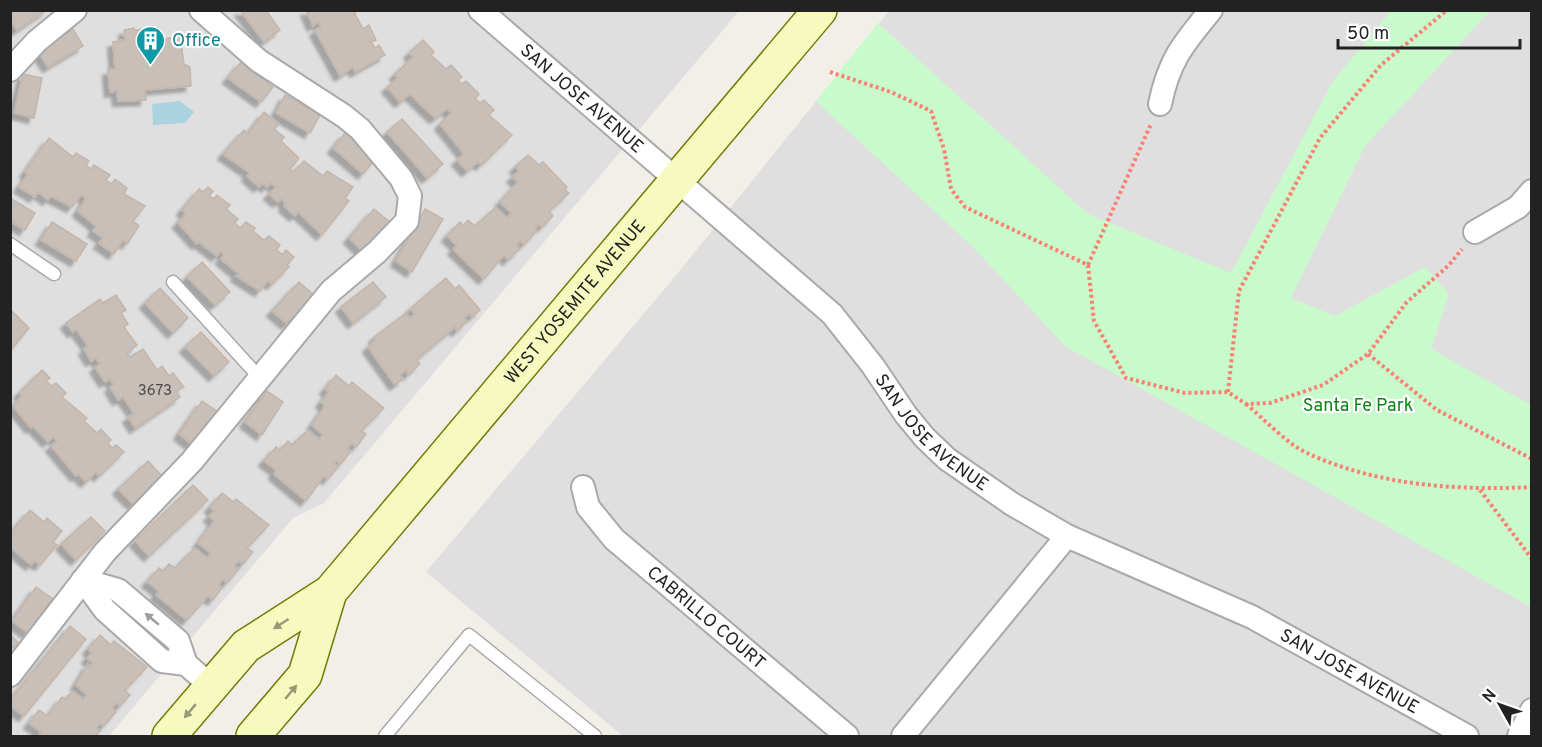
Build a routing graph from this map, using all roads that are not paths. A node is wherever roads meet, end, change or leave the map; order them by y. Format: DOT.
graph roads {
  1 [pos="75,10"];
  2 [pos="201,10"];
  3 [pos="480,10"];
  4 [pos="820,10"];
  5 [pos="1211,10"];
  6 [pos="10,70"];
  7 [pos="1160,104"];
  8 [pos="676,182"];
  9 [pos="1532,191"];
  10 [pos="1475,232"];
  11 [pos="10,244"];
  12 [pos="54,274"];
  13 [pos="173,282"];
  14 [pos="259,377"];
  15 [pos="583,487"];
  16 [pos="1067,536"];
  17 [pos="83,580"];
  18 [pos="330,592"];
  19 [pos="10,675"];
  20 [pos="212,686"];
  21 [pos="1532,710"];
  22 [pos="169,736"];
  23 [pos="253,736"];
  24 [pos="385,736"];
  25 [pos="595,736"];
  26 [pos="847,736"];
  27 [pos="903,736"];
  28 [pos="1467,736"];
  29 [pos="1520,736"];
  1 -- 6 [label="street"];
  2 -- 14 [label="street"];
  3 -- 8 [label="street, SAN JOSE AVENUE"];
  4 -- 8 [label="main road, WEST YOSEMITE AVENUE"];
  5 -- 7 [label="street"];
  8 -- 16 [label="street, SAN JOSE AVENUE"];
  8 -- 18 [label="main road, WEST YOSEMITE AVENUE"];
  9 -- 10 [label="street"];
  11 -- 12 [label="lane"];
  13 -- 14 [label="lane"];
  14 -- 17 [label="street"];
  15 -- 26 [label="street, CABRILLO COURT"];
  16 -- 27 [label="street"];
  16 -- 28 [label="street, SAN JOSE AVENUE"];
  17 -- 19 [label="street"];
  17 -- 20 [label="street"];
  18 -- 20 [label="main road, WEST YOSEMITE AVENUE, one-way"];
  23 -- 18 [label="main road, WEST YOSEMITE AVENUE, one-way"];
  20 -- 22 [label="main road, WEST YOSEMITE AVENUE, one-way"];
  21 -- 29 [label="street"];
  24 -- 25 [label="lane"];
}
